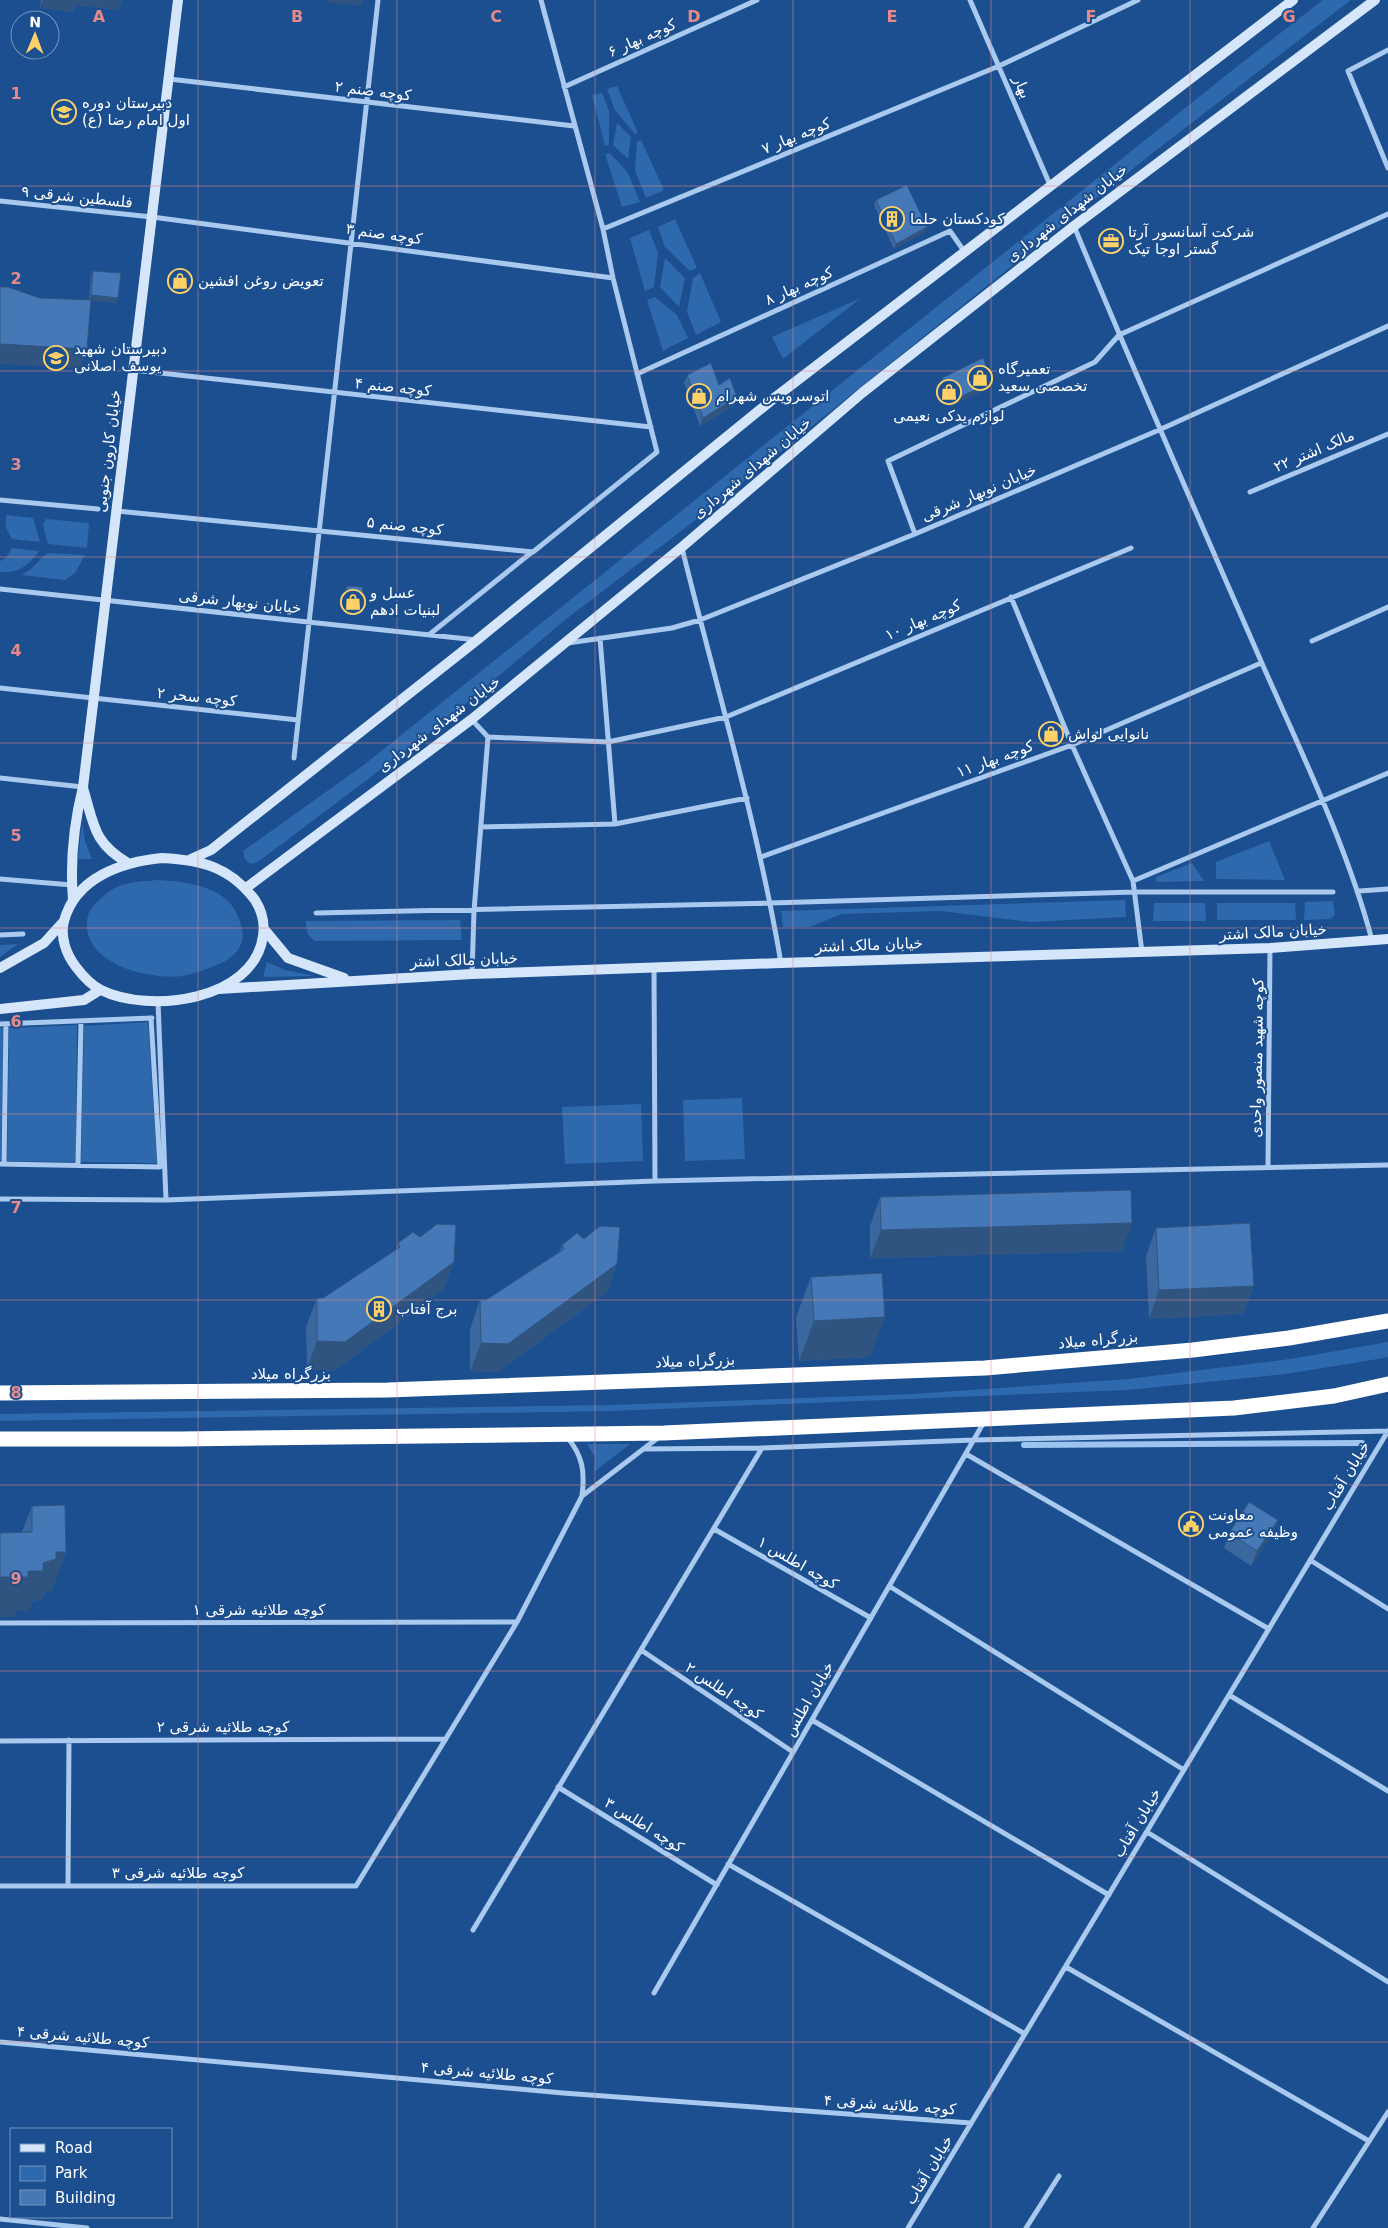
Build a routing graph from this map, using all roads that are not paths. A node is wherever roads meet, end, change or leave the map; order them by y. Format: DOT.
graph roads {
  1 [pos="178,0"];
  2 [pos="378,0"];
  3 [pos="541,0"];
  4 [pos="758,0"];
  5 [pos="970,0"];
  6 [pos="1138,0"];
  7 [pos="1293,0"];
  8 [pos="1375,0"];
  9 [pos="1388,50"];
  10 [pos="999,66"];
  11 [pos="168,79"];
  12 [pos="564,87"];
  13 [pos="366,103"];
  14 [pos="574,126"];
  15 [pos="1388,168"];
  16 [pos="1050,185"];
  17 [pos="0,201"];
  18 [pos="1388,214"];
  19 [pos="152,217"];
  20 [pos="1074,226"];
  21 [pos="602,229"];
  22 [pos="350,242"];
  23 [pos="964,251"];
  24 [pos="613,278"];
  25 [pos="1388,326"];
  26 [pos="1119,335"];
  27 [pos="133,370"];
  28 [pos="637,374"];
  29 [pos="334,393"];
  30 [pos="651,427"];
  31 [pos="1159,430"];
  32 [pos="1388,434"];
  33 [pos="1250,492"];
  34 [pos="0,500"];
  35 [pos="98,509"];
  36 [pos="116,511"];
  37 [pos="320,530"];
  38 [pos="915,534"];
  39 [pos="682,547"];
  40 [pos="1131,548"];
  41 [pos="533,552"];
  42 [pos="0,589"];
  43 [pos="1011,597"];
  44 [pos="105,600"];
  45 [pos="1388,607"];
  46 [pos="700,620"];
  47 [pos="309,622"];
  48 [pos="429,634"];
  49 [pos="600,638"];
  50 [pos="477,640"];
  51 [pos="1312,641"];
  52 [pos="567,643"];
  53 [pos="1261,663"];
  54 [pos="0,688"];
  55 [pos="93,698"];
  56 [pos="726,717"];
  57 [pos="298,720"];
  58 [pos="472,720"];
  59 [pos="488,737"];
  60 [pos="608,742"];
  61 [pos="1072,745"];
  62 [pos="294,758"];
  63 [pos="1388,773"];
  64 [pos="0,778"];
  65 [pos="83,787"];
  66 [pos="747,798"];
  67 [pos="1322,801"];
  68 [pos="615,824"];
  69 [pos="481,827"];
  70 [pos="761,857"];
  71 [pos="191,859"];
  72 [pos="128,863"];
  73 [pos="0,879"];
  74 [pos="1133,881"];
  75 [pos="72,885"];
  76 [pos="246,888"];
  77 [pos="1388,889"];
  78 [pos="1359,891"];
  79 [pos="1134,892"];
  80 [pos="1332,892"];
  81 [pos="73,900"];
  82 [pos="771,904"];
  83 [pos="474,911"];
  84 [pos="316,913"];
  85 [pos="64,920"];
  86 [pos="264,929"];
  87 [pos="23,934"];
  88 [pos="0,935"];
  89 [pos="1388,939"];
  90 [pos="1373,941"];
  91 [pos="1270,948"];
  92 [pos="1142,953"];
  93 [pos="781,963"];
  94 [pos="0,968"];
  95 [pos="654,968"];
  96 [pos="472,974"];
  97 [pos="350,980"];
  98 [pos="219,989"];
  99 [pos="100,990"];
  100 [pos="158,1002"];
  101 [pos="0,1010"];
  102 [pos="150,1018"];
  103 [pos="158,1018"];
  104 [pos="80,1021"];
  105 [pos="3,1024"];
  106 [pos="2,1164"];
  107 [pos="78,1165"];
  108 [pos="1388,1165"];
  109 [pos="1268,1167"];
  110 [pos="655,1180"];
  111 [pos="0,1199"];
  112 [pos="166,1200"];
  113 [pos="1388,1321"];
  114 [pos="1388,1384"];
  115 [pos="0,1393"];
  116 [pos="987,1418"];
  117 [pos="1388,1431"];
  118 [pos="563,1433"];
  119 [pos="664,1433"];
  120 [pos="0,1439"];
  121 [pos="974,1440"];
  122 [pos="762,1448"];
  123 [pos="643,1449"];
  124 [pos="966,1454"];
  125 [pos="582,1496"];
  126 [pos="714,1529"];
  127 [pos="1310,1560"];
  128 [pos="889,1586"];
  129 [pos="1388,1609"];
  130 [pos="871,1618"];
  131 [pos="517,1622"];
  132 [pos="0,1623"];
  133 [pos="1268,1629"];
  134 [pos="641,1650"];
  135 [pos="1229,1695"];
  136 [pos="812,1720"];
  137 [pos="446,1739"];
  138 [pos="68,1740"];
  139 [pos="0,1741"];
  140 [pos="793,1752"];
  141 [pos="1184,1770"];
  142 [pos="558,1788"];
  143 [pos="1388,1791"];
  144 [pos="1147,1832"];
  145 [pos="728,1864"];
  146 [pos="716,1885"];
  147 [pos="0,1886"];
  148 [pos="68,1886"];
  149 [pos="1109,1895"];
  150 [pos="473,1930"];
  151 [pos="1066,1967"];
  152 [pos="1388,1982"];
  153 [pos="654,1993"];
  154 [pos="1025,2034"];
  155 [pos="0,2042"];
  156 [pos="1388,2112"];
  157 [pos="971,2123"];
  158 [pos="1369,2142"];
  159 [pos="1059,2176"];
  160 [pos="0,2219"];
  161 [pos="87,2228"];
  162 [pos="908,2228"];
  163 [pos="1026,2228"];
  164 [pos="1313,2228"];
  1 -- 11 [label="main road, خیابان کارون جنوبی"];
  2 -- 13 [label="street"];
  3 -- 12 [label="street"];
  4 -- 12 [label="street, کوچه بهار ۶"];
  5 -- 10 [label="street, بهار"];
  6 -- 10 [label="street, کوچه بهار ۷"];
  7 -- 16 [label="main road"];
  8 -- 20 [label="main road, خیابان شهدای شهرداری"];
  9 -- 15 [label="street"];
  10 -- 16 [label="street, بهار"];
  10 -- 21 [label="street, کوچه بهار ۷"];
  11 -- 13 [label="street, کوچه صنم ۲"];
  11 -- 19 [label="main road, خیابان کارون جنوبی"];
  12 -- 14 [label="street"];
  13 -- 14 [label="street, کوچه صنم ۲"];
  13 -- 22 [label="street"];
  14 -- 21 [label="street"];
  16 -- 23 [label="main road"];
  17 -- 19 [label="street, فلسطین شرقی ۹"];
  18 -- 26 [label="street"];
  19 -- 22 [label="street, کوچه صنم ۳"];
  19 -- 27 [label="main road, خیابان کارون جنوبی"];
  20 -- 26 [label="street"];
  20 -- 39 [label="main road, خیابان شهدای شهرداری"];
  21 -- 24 [label="street"];
  22 -- 24 [label="street, کوچه صنم ۳"];
  22 -- 29 [label="street"];
  23 -- 28 [label="street, کوچه بهار ۸"];
  23 -- 50 [label="main road"];
  24 -- 28 [label="street"];
  25 -- 31 [label="street, خیابان نوبهار شرقی"];
  26 -- 31 [label="street"];
  26 -- 38 [label="street"];
  27 -- 29 [label="street, کوچه صنم ۴"];
  27 -- 36 [label="main road, خیابان کارون جنوبی"];
  28 -- 30 [label="street"];
  29 -- 30 [label="street, کوچه صنم ۴"];
  29 -- 37 [label="street"];
  30 -- 41 [label="street"];
  31 -- 38 [label="street, خیابان نوبهار شرقی"];
  31 -- 53 [label="street"];
  32 -- 33 [label="street, مالک اشتر ۲۲"];
  34 -- 35 [label="street"];
  36 -- 37 [label="street, کوچه صنم ۵"];
  36 -- 44 [label="main road, خیابان کارون جنوبی"];
  37 -- 41 [label="street, کوچه صنم ۵"];
  37 -- 47 [label="street"];
  38 -- 46 [label="street, خیابان نوبهار شرقی"];
  39 -- 46 [label="street"];
  39 -- 52 [label="main road, خیابان شهدای شهرداری"];
  40 -- 43 [label="street, کوچه بهار ۱۰"];
  41 -- 48 [label="street"];
  42 -- 44 [label="street, خیابان نوبهار شرقی"];
  43 -- 56 [label="street, کوچه بهار ۱۰"];
  43 -- 61 [label="street"];
  44 -- 47 [label="street, خیابان نوبهار شرقی"];
  44 -- 55 [label="main road, خیابان کارون جنوبی"];
  45 -- 51 [label="street"];
  46 -- 49 [label="street, خیابان نوبهار شرقی"];
  46 -- 56 [label="street"];
  47 -- 48 [label="street, خیابان نوبهار شرقی"];
  47 -- 57 [label="street"];
  48 -- 50 [label="street, خیابان نوبهار شرقی"];
  49 -- 52 [label="street, خیابان نوبهار شرقی"];
  49 -- 60 [label="street"];
  50 -- 71 [label="main road"];
  52 -- 58 [label="main road, خیابان شهدای شهرداری"];
  53 -- 61 [label="street, کوچه بهار ۱۱"];
  53 -- 67 [label="street"];
  54 -- 55 [label="street, کوچه سحر ۲"];
  55 -- 57 [label="street, کوچه سحر ۲"];
  55 -- 65 [label="main road, خیابان کارون جنوبی"];
  56 -- 60 [label="street, کوچه بهار ۱۰"];
  56 -- 66 [label="street"];
  57 -- 62 [label="street"];
  58 -- 59 [label="street"];
  58 -- 76 [label="main road, خیابان شهدای شهرداری"];
  59 -- 60 [label="street, کوچه بهار ۱۰"];
  59 -- 69 [label="street"];
  60 -- 68 [label="street"];
  61 -- 70 [label="street, کوچه بهار ۱۱"];
  61 -- 74 [label="street"];
  63 -- 67 [label="street"];
  64 -- 65 [label="street"];
  65 -- 72 [label="main road, خیابان کارون جنوبی"];
  65 -- 75 [label="main road, خیابان کارون جنوبی"];
  66 -- 68 [label="street"];
  66 -- 70 [label="street"];
  67 -- 74 [label="street"];
  67 -- 78 [label="street"];
  68 -- 69 [label="street"];
  69 -- 83 [label="street"];
  70 -- 82 [label="street"];
  71 -- 72 [label="main road"];
  71 -- 76 [label="main road"];
  72 -- 81 [label="main road"];
  73 -- 75 [label="street"];
  74 -- 79 [label="street"];
  75 -- 81 [label="main road, خیابان کارون جنوبی"];
  76 -- 86 [label="main road"];
  77 -- 78 [label="street"];
  78 -- 90 [label="street"];
  79 -- 80 [label="street"];
  79 -- 82 [label="street"];
  79 -- 92 [label="street"];
  81 -- 85 [label="main road"];
  82 -- 83 [label="street"];
  82 -- 93 [label="street"];
  83 -- 84 [label="street"];
  83 -- 96 [label="street"];
  85 -- 94 [label="main road"];
  85 -- 99 [label="main road"];
  86 -- 97 [label="main road, خیابان مالک اشتر"];
  86 -- 98 [label="main road"];
  87 -- 88 [label="street"];
  89 -- 90 [label="main road, خیابان مالک اشتر"];
  90 -- 91 [label="main road, خیابان مالک اشتر"];
  91 -- 92 [label="main road, خیابان مالک اشتر"];
  91 -- 109 [label="street, کوچه شهید منصور واحدی"];
  92 -- 93 [label="main road, خیابان مالک اشتر"];
  93 -- 95 [label="main road, خیابان مالک اشتر"];
  95 -- 96 [label="main road, خیابان مالک اشتر"];
  95 -- 110 [label="street"];
  96 -- 97 [label="main road, خیابان مالک اشتر"];
  97 -- 98 [label="main road, خیابان مالک اشتر"];
  98 -- 100 [label="main road"];
  99 -- 100 [label="main road"];
  99 -- 101 [label="main road"];
  100 -- 103 [label="street"];
  102 -- 103 [label="street"];
  102 -- 104 [label="street"];
  102 -- 107 [label="street"];
  103 -- 112 [label="street"];
  104 -- 105 [label="street"];
  104 -- 107 [label="street"];
  105 -- 106 [label="street"];
  106 -- 107 [label="street"];
  108 -- 109 [label="street"];
  109 -- 110 [label="street"];
  110 -- 112 [label="street"];
  111 -- 112 [label="street"];
  113 -- 115 [label="highway, بزرگراه میلاد"];
  114 -- 116 [label="highway"];
  116 -- 119 [label="highway"];
  116 -- 121 [label="street, خیابان اطلس"];
  117 -- 121 [label="street"];
  117 -- 127 [label="street, خیابان آفتاب"];
  118 -- 119 [label="highway"];
  118 -- 120 [label="highway"];
  118 -- 125 [label="street"];
  119 -- 123 [label="street"];
  121 -- 122 [label="street"];
  121 -- 124 [label="street, خیابان اطلس"];
  122 -- 123 [label="street"];
  122 -- 126 [label="street"];
  123 -- 125 [label="street"];
  124 -- 128 [label="street, خیابان اطلس"];
  124 -- 133 [label="street"];
  125 -- 131 [label="street"];
  126 -- 130 [label="street, کوچه اطلس ۱"];
  126 -- 134 [label="street"];
  127 -- 129 [label="street"];
  127 -- 133 [label="street, خیابان آفتاب"];
  128 -- 130 [label="street, خیابان اطلس"];
  128 -- 141 [label="street"];
  130 -- 136 [label="street, خیابان اطلس"];
  131 -- 132 [label="street, کوچه طلائیه شرقی ۱"];
  131 -- 137 [label="street"];
  133 -- 135 [label="street, خیابان آفتاب"];
  134 -- 140 [label="street, کوچه اطلس ۲"];
  134 -- 142 [label="street"];
  135 -- 141 [label="street, خیابان آفتاب"];
  135 -- 143 [label="street"];
  136 -- 140 [label="street, خیابان اطلس"];
  136 -- 149 [label="street"];
  137 -- 138 [label="street, کوچه طلائیه شرقی ۲"];
  137 -- 148 [label="street, کوچه طلائیه شرقی ۳"];
  138 -- 139 [label="street, کوچه طلائیه شرقی ۲"];
  138 -- 148 [label="street"];
  140 -- 145 [label="street, خیابان اطلس"];
  141 -- 144 [label="street, خیابان آفتاب"];
  142 -- 146 [label="street, کوچه اطلس ۳"];
  142 -- 150 [label="street"];
  144 -- 149 [label="street, خیابان آفتاب"];
  144 -- 152 [label="street"];
  145 -- 146 [label="street, خیابان اطلس"];
  145 -- 154 [label="street"];
  146 -- 153 [label="street, خیابان اطلس"];
  147 -- 148 [label="street, کوچه طلائیه شرقی ۳"];
  149 -- 151 [label="street, خیابان آفتاب"];
  151 -- 154 [label="street, خیابان آفتاب"];
  151 -- 158 [label="street"];
  154 -- 157 [label="street, خیابان آفتاب"];
  155 -- 157 [label="street, کوچه طلائیه شرقی ۴"];
  156 -- 158 [label="street"];
  157 -- 162 [label="street, خیابان آفتاب"];
  158 -- 164 [label="street"];
  159 -- 163 [label="street"];
  160 -- 161 [label="street"];
}
